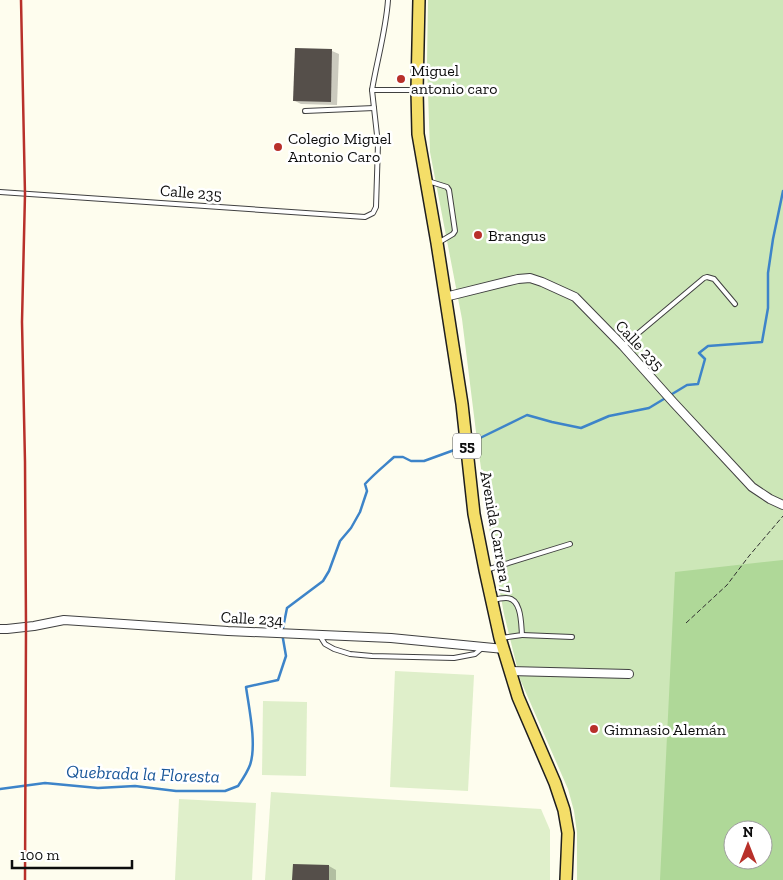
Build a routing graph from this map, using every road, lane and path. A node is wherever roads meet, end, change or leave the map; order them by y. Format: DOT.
graph roads {
  1 [pos="388,0"];
  2 [pos="419,0"];
  3 [pos="372,90"];
  4 [pos="417,90"];
  5 [pos="374,108"];
  6 [pos="305,111"];
  7 [pos="426,181"];
  8 [pos="0,192"];
  9 [pos="437,243"];
  10 [pos="445,297"];
  11 [pos="735,304"];
  12 [pos="623,346"];
  13 [pos="783,505"];
  14 [pos="783,516"];
  15 [pos="570,544"];
  16 [pos="485,570"];
  17 [pos="491,600"];
  18 [pos="686,623"];
  19 [pos="0,629"];
  20 [pos="318,635"];
  21 [pos="522,635"];
  22 [pos="572,637"];
  23 [pos="502,644"];
  24 [pos="483,647"];
  25 [pos="510,672"];
  26 [pos="629,674"];
  27 [pos="566,880"];
  1 -- 3 [label="lane"];
  2 -- 4 [label="main road, Avenida Carrera 7 / 55"];
  3 -- 4 [label="lane"];
  3 -- 5 [label="lane"];
  4 -- 7 [label="main road, Avenida Carrera 7 / 55"];
  5 -- 6 [label="lane"];
  5 -- 8 [label="lane, Calle 235"];
  7 -- 9 [label="main road, Avenida Carrera 7 / 55"];
  7 -- 9 [label="lane"];
  9 -- 10 [label="main road, Avenida Carrera 7 / 55"];
  10 -- 12 [label="street, Calle 235"];
  10 -- 16 [label="main road, Avenida Carrera 7 / 55"];
  11 -- 12 [label="lane"];
  12 -- 13 [label="street, Calle 235"];
  14 -- 18 [label="path"];
  15 -- 16 [label="lane"];
  16 -- 17 [label="main road, Avenida Carrera 7 / 55"];
  17 -- 21 [label="lane"];
  17 -- 23 [label="main road, Avenida Carrera 7 / 55"];
  19 -- 20 [label="street, Calle 234"];
  20 -- 24 [label="street, Calle 234"];
  20 -- 24 [label="lane"];
  21 -- 22 [label="lane"];
  21 -- 23 [label="lane"];
  23 -- 24 [label="street, Calle 234"];
  23 -- 25 [label="main road, Avenida Carrera 7 / 55"];
  25 -- 26 [label="street"];
  25 -- 27 [label="main road, Avenida Carrera 7 / 55"];
}
